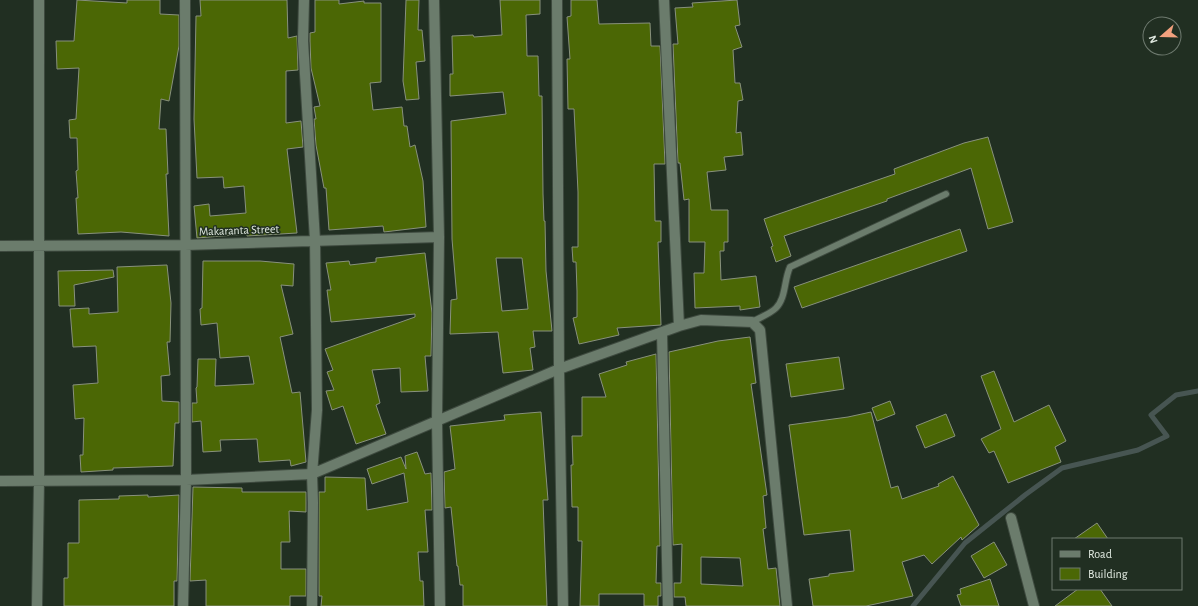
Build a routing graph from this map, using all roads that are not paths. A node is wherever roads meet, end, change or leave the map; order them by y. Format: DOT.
graph roads {
  1 [pos="39,0"];
  2 [pos="185,0"];
  3 [pos="304,0"];
  4 [pos="434,0"];
  5 [pos="557,0"];
  6 [pos="664,0"];
  7 [pos="946,194"];
  8 [pos="439,237"];
  9 [pos="315,240"];
  10 [pos="185,245"];
  11 [pos="0,246"];
  12 [pos="40,246"];
  13 [pos="752,322"];
  14 [pos="679,326"];
  15 [pos="662,333"];
  16 [pos="559,369"];
  17 [pos="437,421"];
  18 [pos="312,474"];
  19 [pos="186,480"];
  20 [pos="0,481"];
  21 [pos="39,482"];
  22 [pos="1011,518"];
  23 [pos="37,606"];
  24 [pos="184,606"];
  25 [pos="312,606"];
  26 [pos="440,606"];
  27 [pos="563,606"];
  28 [pos="668,606"];
  29 [pos="787,606"];
  30 [pos="1034,606"];
  1 -- 12 [label="street"];
  2 -- 10 [label="street"];
  3 -- 9 [label="street"];
  4 -- 8 [label="street"];
  5 -- 16 [label="street"];
  6 -- 14 [label="street"];
  7 -- 13 [label="lane"];
  8 -- 9 [label="street, Makaranta Street"];
  8 -- 17 [label="street"];
  9 -- 10 [label="street, Makaranta Street"];
  9 -- 18 [label="street"];
  10 -- 12 [label="street, Makaranta Street"];
  10 -- 19 [label="street"];
  11 -- 12 [label="street, Makaranta Street"];
  12 -- 21 [label="street"];
  13 -- 14 [label="street"];
  13 -- 29 [label="street"];
  14 -- 15 [label="street"];
  15 -- 16 [label="street"];
  15 -- 28 [label="street"];
  16 -- 17 [label="street"];
  16 -- 27 [label="street"];
  17 -- 18 [label="street"];
  17 -- 26 [label="street"];
  18 -- 19 [label="street"];
  18 -- 25 [label="street"];
  19 -- 21 [label="street"];
  19 -- 24 [label="street"];
  20 -- 21 [label="street"];
  21 -- 23 [label="street"];
  22 -- 30 [label="street"];
}
